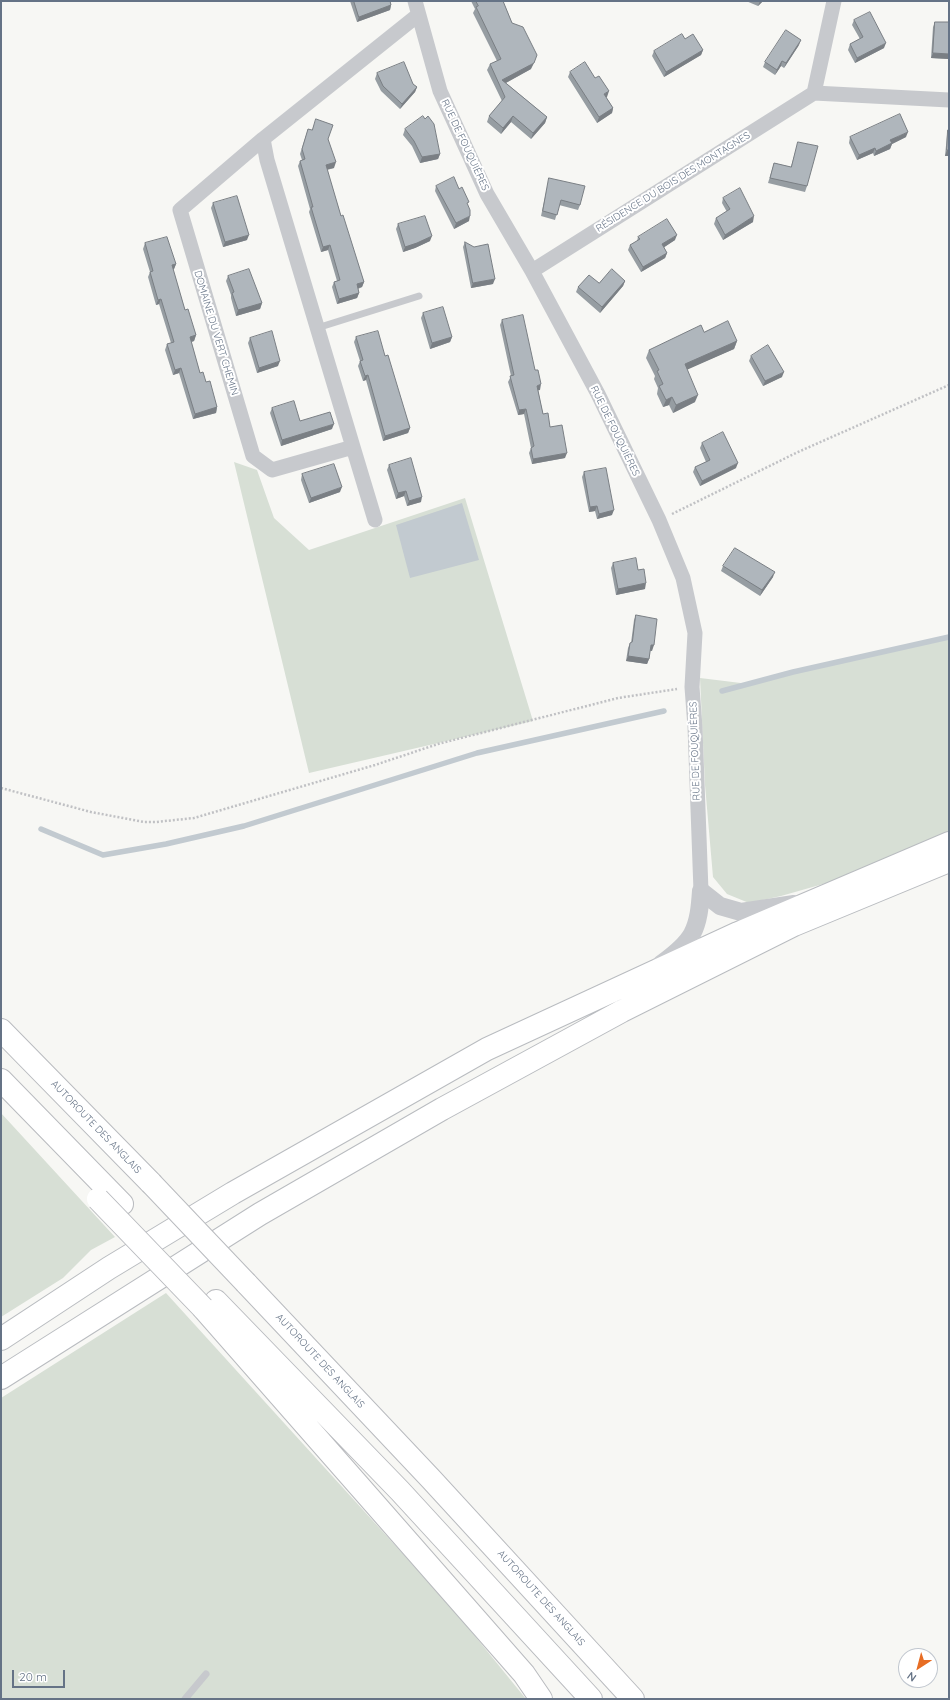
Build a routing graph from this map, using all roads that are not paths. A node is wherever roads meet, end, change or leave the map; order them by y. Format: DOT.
graph roads {
  1 [pos="834,1"];
  2 [pos="416,8"];
  3 [pos="814,93"];
  4 [pos="949,100"];
  5 [pos="263,139"];
  6 [pos="532,271"];
  7 [pos="419,296"];
  8 [pos="317,328"];
  9 [pos="354,447"];
  10 [pos="375,520"];
  11 [pos="949,843"];
  12 [pos="949,860"];
  13 [pos="701,891"];
  14 [pos="812,901"];
  15 [pos="647,976"];
  16 [pos="1,1030"];
  17 [pos="1,1080"];
  18 [pos="91,1172"];
  19 [pos="209,1305"];
  20 [pos="1,1340"];
  21 [pos="1,1378"];
  22 [pos="206,1674"];
  23 [pos="184,1699"];
  24 [pos="541,1699"];
  25 [pos="591,1699"];
  26 [pos="633,1699"];
  1 -- 3 [label="street"];
  2 -- 5 [label="street, DOMAINE DU VERT CHEMIN"];
  2 -- 6 [label="street, RUE DE FOUQUIÈRES"];
  3 -- 4 [label="street"];
  3 -- 6 [label="street, RÉSIDENCE DU BOIS DES MONTAGNES"];
  5 -- 8 [label="street"];
  5 -- 9 [label="street, DOMAINE DU VERT CHEMIN"];
  6 -- 13 [label="street, RUE DE FOUQUIÈRES"];
  7 -- 8 [label="lane"];
  8 -- 9 [label="street"];
  9 -- 10 [label="street"];
  11 -- 14 [label="main road"];
  12 -- 21 [label="main road"];
  13 -- 14 [label="street"];
  13 -- 15 [label="street"];
  14 -- 15 [label="main road"];
  15 -- 20 [label="main road"];
  16 -- 26 [label="main road, AUTOROUTE DES ANGLAIS, bridge"];
  17 -- 18 [label="main road"];
  18 -- 19 [label="main road"];
  18 -- 19 [label="main road, bridge"];
  19 -- 24 [label="main road"];
  19 -- 25 [label="main road"];
  22 -- 23 [label="lane"];
}
